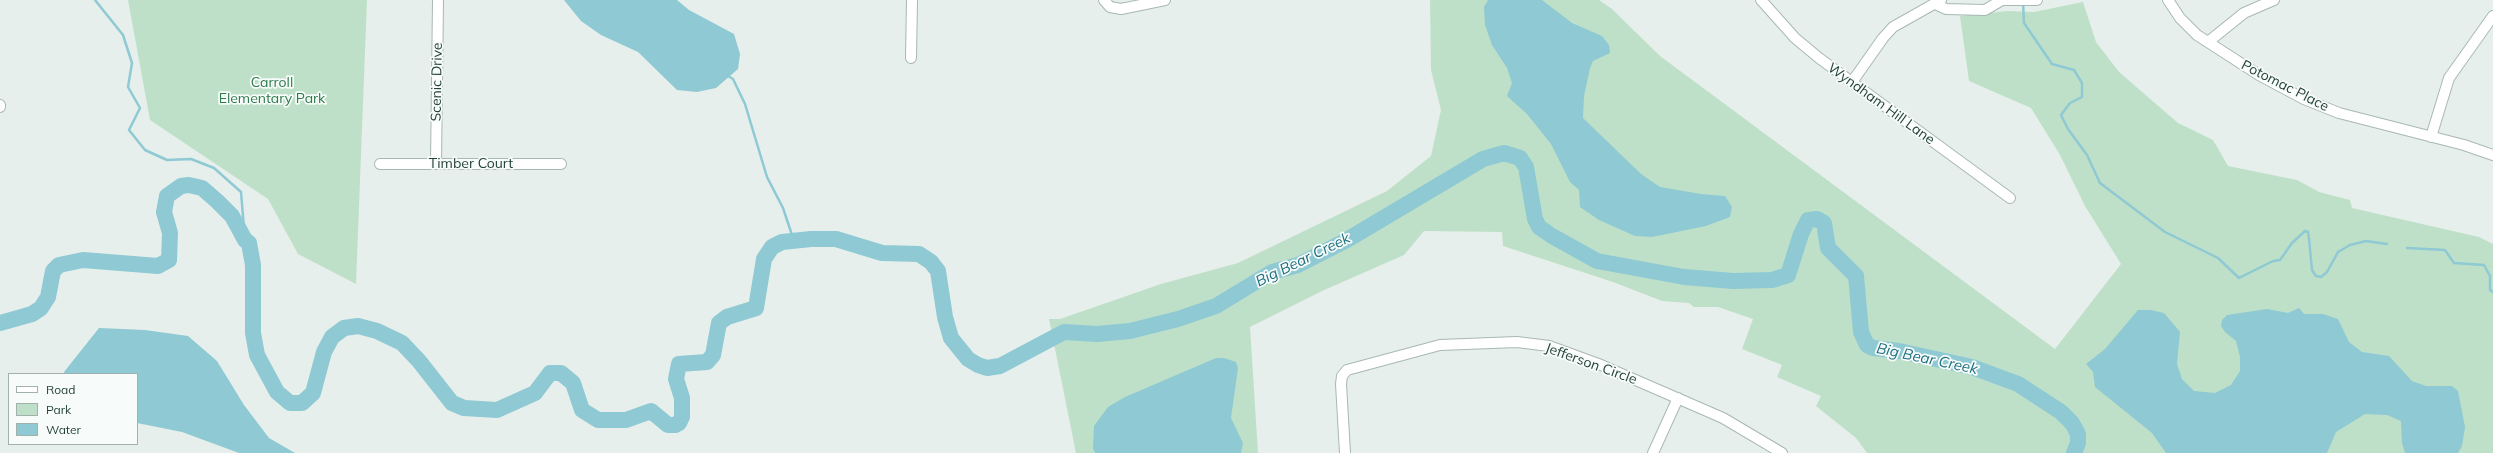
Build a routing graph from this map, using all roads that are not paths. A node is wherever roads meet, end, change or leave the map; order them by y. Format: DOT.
graph roads {
  1 [pos="438,0"];
  2 [pos="912,0"];
  3 [pos="1104,0"];
  4 [pos="1165,0"];
  5 [pos="1761,0"];
  6 [pos="2002,0"];
  7 [pos="2037,0"];
  8 [pos="2168,0"];
  9 [pos="2274,0"];
  10 [pos="1938,2"];
  11 [pos="2493,16"];
  12 [pos="2208,42"];
  13 [pos="911,58"];
  14 [pos="1852,82"];
  15 [pos="2431,137"];
  16 [pos="2493,155"];
  17 [pos="380,164"];
  18 [pos="436,164"];
  19 [pos="561,164"];
  20 [pos="2010,198"];
  21 [pos="1678,398"];
  22 [pos="1345,453"];
  23 [pos="1653,453"];
  24 [pos="1782,453"];
  1 -- 18 [label="street, Scenic Drive"];
  2 -- 13 [label="street"];
  3 -- 4 [label="street"];
  5 -- 14 [label="street, Wyndham Hill Lane"];
  6 -- 7 [label="street"];
  6 -- 10 [label="street"];
  8 -- 12 [label="street, Potomac Place"];
  9 -- 12 [label="street"];
  10 -- 14 [label="street"];
  11 -- 15 [label="street"];
  12 -- 15 [label="street, Potomac Place"];
  14 -- 20 [label="street, Wyndham Hill Lane"];
  15 -- 16 [label="street, Potomac Place"];
  17 -- 18 [label="street, Timber Court"];
  18 -- 19 [label="street, Timber Court"];
  21 -- 22 [label="street, Jefferson Circle"];
  21 -- 23 [label="street"];
  21 -- 24 [label="street, Jefferson Circle"];
}
